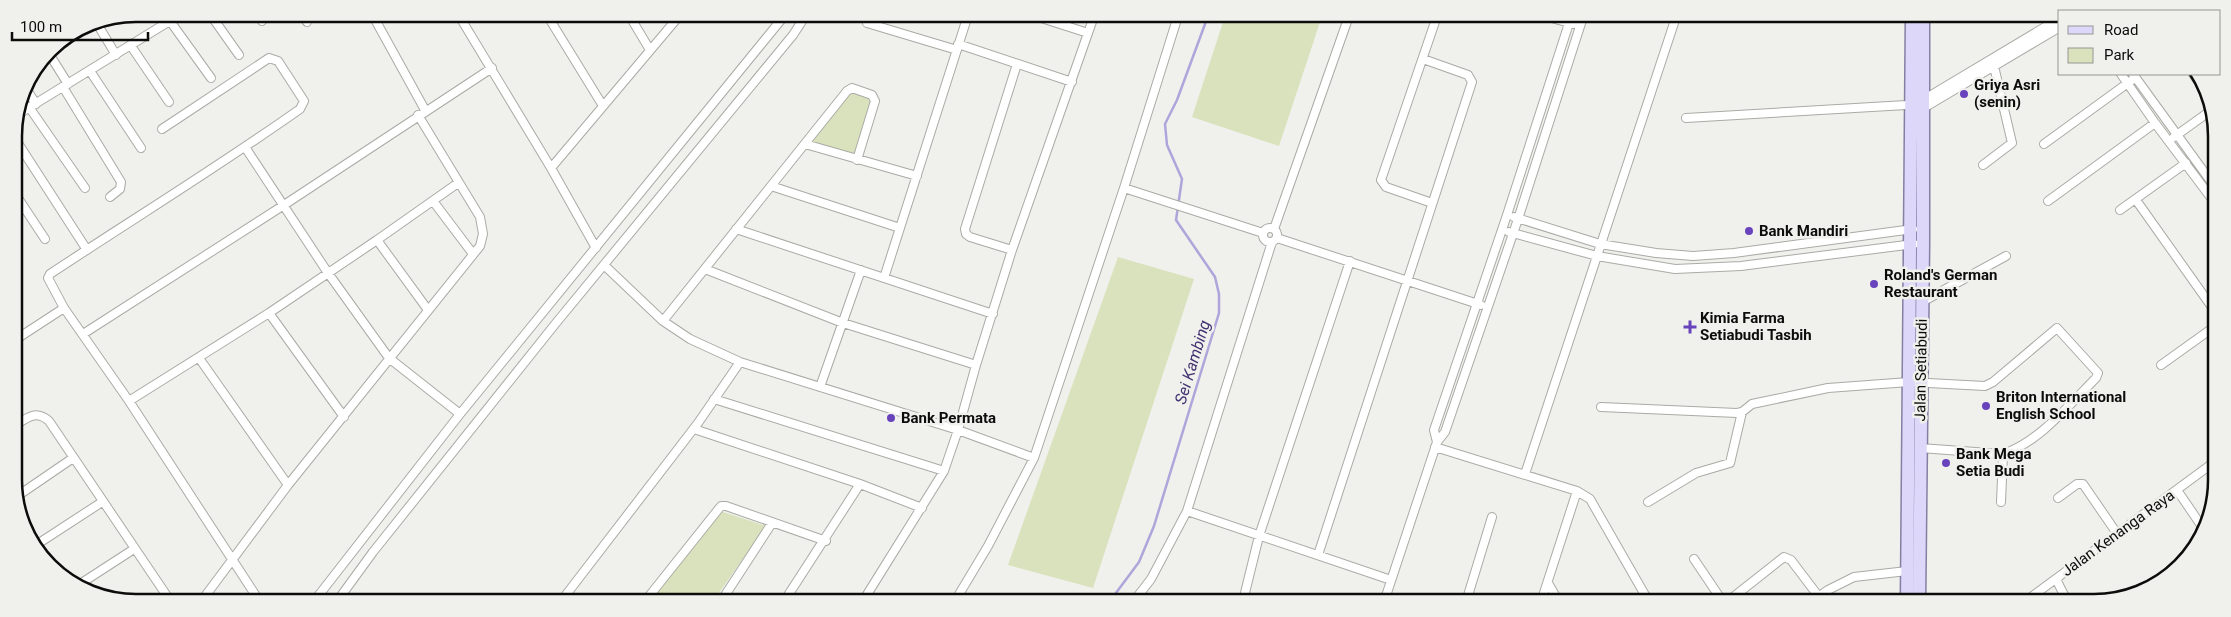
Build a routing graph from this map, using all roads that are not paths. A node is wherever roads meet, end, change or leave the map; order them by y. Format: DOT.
graph roads {
  1 [pos="168,22"];
  2 [pos="171,22"];
  3 [pos="216,22"];
  4 [pos="376,22"];
  5 [pos="463,22"];
  6 [pos="551,22"];
  7 [pos="632,22"];
  8 [pos="674,22"];
  9 [pos="779,22"];
  10 [pos="801,22"];
  11 [pos="966,22"];
  12 [pos="1055,22"];
  13 [pos="1092,22"];
  14 [pos="1176,22"];
  15 [pos="1347,22"];
  16 [pos="1435,22"];
  17 [pos="1569,22"];
  18 [pos="1573,22"];
  19 [pos="1581,22"];
  20 [pos="1674,22"];
  21 [pos="1912,22"];
  22 [pos="1923,22"];
  23 [pos="2054,22"];
  24 [pos="866,23"];
  25 [pos="1580,26"];
  26 [pos="2058,28"];
  27 [pos="100,29"];
  28 [pos="1088,32"];
  29 [pos="131,46"];
  30 [pos="957,47"];
  31 [pos="650,50"];
  32 [pos="116,55"];
  33 [pos="239,55"];
  34 [pos="1423,59"];
  35 [pos="52,60"];
  36 [pos="1993,62"];
  37 [pos="1017,64"];
  38 [pos="492,68"];
  39 [pos="90,71"];
  40 [pos="2121,75"];
  41 [pos="2134,75"];
  42 [pos="211,78"];
  43 [pos="1072,82"];
  44 [pos="2128,84"];
  45 [pos="66,86"];
  46 [pos="29,98"];
  47 [pos="169,102"];
  48 [pos="32,105"];
  49 [pos="1915,105"];
  50 [pos="602,106"];
  51 [pos="26,109"];
  52 [pos="425,110"];
  53 [pos="2206,114"];
  54 [pos="418,115"];
  55 [pos="1686,118"];
  56 [pos="2155,124"];
  57 [pos="162,129"];
  58 [pos="2177,135"];
  59 [pos="2168,140"];
  60 [pos="805,144"];
  61 [pos="2044,144"];
  62 [pos="141,148"];
  63 [pos="245,148"];
  64 [pos="23,151"];
  65 [pos="857,160"];
  66 [pos="2186,163"];
  67 [pos="1983,165"];
  68 [pos="551,168"];
  69 [pos="917,176"];
  70 [pos="2208,177"];
  71 [pos="458,184"];
  72 [pos="771,186"];
  73 [pos="85,188"];
  74 [pos="1124,188"];
  75 [pos="644,189"];
  76 [pos="2208,191"];
  77 [pos="110,197"];
  78 [pos="656,199"];
  79 [pos="2136,200"];
  80 [pos="432,201"];
  81 [pos="2048,201"];
  82 [pos="1432,203"];
  83 [pos="23,205"];
  84 [pos="284,205"];
  85 [pos="2120,210"];
  86 [pos="1507,215"];
  87 [pos="1518,219"];
  88 [pos="900,228"];
  89 [pos="1917,228"];
  90 [pos="736,229"];
  91 [pos="1274,229"];
  92 [pos="1502,230"];
  93 [pos="1263,233"];
  94 [pos="1513,233"];
  95 [pos="45,239"];
  96 [pos="377,240"];
  97 [pos="1274,240"];
  98 [pos="1600,244"];
  99 [pos="1918,244"];
  100 [pos="1777,247"];
  101 [pos="596,248"];
  102 [pos="87,250"];
  103 [pos="1012,250"];
  104 [pos="1739,252"];
  105 [pos="473,254"];
  106 [pos="1597,256"];
  107 [pos="2006,256"];
  108 [pos="1779,261"];
  109 [pos="1350,262"];
  110 [pos="604,265"];
  111 [pos="1741,266"];
  112 [pos="706,269"];
  113 [pos="861,270"];
  114 [pos="328,273"];
  115 [pos="884,278"];
  116 [pos="1409,281"];
  117 [pos="1922,302"];
  118 [pos="2208,302"];
  119 [pos="1477,304"];
  120 [pos="64,308"];
  121 [pos="1488,308"];
  122 [pos="428,310"];
  123 [pos="269,313"];
  124 [pos="542,314"];
  125 [pos="993,314"];
  126 [pos="663,321"];
  127 [pos="556,323"];
  128 [pos="843,323"];
  129 [pos="2208,331"];
  130 [pos="82,334"];
  131 [pos="22,335"];
  132 [pos="199,358"];
  133 [pos="389,358"];
  134 [pos="740,362"];
  135 [pos="2161,364"];
  136 [pos="976,365"];
  137 [pos="1914,382"];
  138 [pos="820,387"];
  139 [pos="714,399"];
  140 [pos="129,401"];
  141 [pos="1601,407"];
  142 [pos="1742,412"];
  143 [pos="460,414"];
  144 [pos="344,417"];
  145 [pos="22,422"];
  146 [pos="694,429"];
  147 [pos="958,430"];
  148 [pos="1436,445"];
  149 [pos="1920,448"];
  150 [pos="2003,454"];
  151 [pos="73,458"];
  152 [pos="1034,458"];
  153 [pos="2208,467"];
  154 [pos="944,471"];
  155 [pos="1525,474"];
  156 [pos="860,484"];
  157 [pos="288,485"];
  158 [pos="2176,490"];
  159 [pos="1578,491"];
  160 [pos="23,492"];
  161 [pos="2058,498"];
  162 [pos="102,502"];
  163 [pos="1648,502"];
  164 [pos="2001,502"];
  165 [pos="922,508"];
  166 [pos="1187,511"];
  167 [pos="1492,517"];
  168 [pos="772,523"];
  169 [pos="2200,524"];
  170 [pos="2118,535"];
  171 [pos="1259,536"];
  172 [pos="826,541"];
  173 [pos="41,542"];
  174 [pos="359,542"];
  175 [pos="134,549"];
  176 [pos="373,552"];
  177 [pos="1318,555"];
  178 [pos="1694,558"];
  179 [pos="232,559"];
  180 [pos="1907,571"];
  181 [pos="1391,580"];
  182 [pos="2056,580"];
  183 [pos="84,581"];
  184 [pos="1548,583"];
  185 [pos="166,594"];
  186 [pos="207,594"];
  187 [pos="255,594"];
  188 [pos="320,594"];
  189 [pos="342,594"];
  190 [pos="567,594"];
  191 [pos="651,594"];
  192 [pos="726,594"];
  193 [pos="789,594"];
  194 [pos="867,594"];
  195 [pos="959,594"];
  196 [pos="1140,594"];
  197 [pos="1245,594"];
  198 [pos="1387,594"];
  199 [pos="1468,594"];
  200 [pos="1545,594"];
  201 [pos="1554,594"];
  202 [pos="1644,594"];
  203 [pos="1719,594"];
  204 [pos="1735,594"];
  205 [pos="1817,594"];
  206 [pos="1824,594"];
  207 [pos="1907,594"];
  208 [pos="1919,594"];
  209 [pos="2035,594"];
  210 [pos="2063,594"];
  1 -- 29 [label="street"];
  2 -- 42 [label="street"];
  3 -- 33 [label="street"];
  4 -- 52 [label="street"];
  5 -- 38 [label="street"];
  6 -- 50 [label="street"];
  7 -- 31 [label="street"];
  8 -- 31 [label="street"];
  9 -- 75 [label="street"];
  10 -- 78 [label="street"];
  11 -- 30 [label="street"];
  12 -- 28 [label="street"];
  13 -- 28 [label="street"];
  14 -- 74 [label="street"];
  15 -- 91 [label="street"];
  16 -- 34 [label="street"];
  17 -- 86 [label="street"];
  18 -- 25 [label="street"];
  19 -- 25 [label="street"];
  20 -- 98 [label="street"];
  21 -- 49 [label="main road, Jalan Setiabudi"];
  22 -- 49 [label="main road, Jalan Setiabudi"];
  23 -- 36 [label="street"];
  24 -- 30 [label="street"];
  25 -- 87 [label="street"];
  26 -- 36 [label="street"];
  27 -- 32 [label="street"];
  28 -- 43 [label="street"];
  29 -- 32 [label="street"];
  29 -- 47 [label="street"];
  30 -- 37 [label="street"];
  30 -- 69 [label="street"];
  31 -- 50 [label="street"];
  32 -- 39 [label="street"];
  34 -- 82 [label="street"];
  34 -- 82 [label="street"];
  35 -- 45 [label="street"];
  36 -- 49 [label="street"];
  36 -- 67 [label="street"];
  37 -- 43 [label="street"];
  37 -- 103 [label="street"];
  38 -- 52 [label="street"];
  38 -- 68 [label="street"];
  39 -- 45 [label="street"];
  39 -- 62 [label="street"];
  40 -- 44 [label="street"];
  41 -- 44 [label="street"];
  41 -- 58 [label="street"];
  43 -- 103 [label="street"];
  44 -- 56 [label="street"];
  44 -- 61 [label="street"];
  45 -- 48 [label="street"];
  45 -- 77 [label="street"];
  46 -- 48 [label="street"];
  48 -- 51 [label="street"];
  48 -- 73 [label="street"];
  49 -- 55 [label="street"];
  49 -- 89 [label="main road, Jalan Setiabudi"];
  50 -- 68 [label="street"];
  52 -- 54 [label="street"];
  53 -- 58 [label="street"];
  54 -- 71 [label="street"];
  54 -- 84 [label="street"];
  56 -- 59 [label="street"];
  56 -- 81 [label="street"];
  57 -- 63 [label="street"];
  58 -- 59 [label="street"];
  58 -- 70 [label="street"];
  59 -- 66 [label="street"];
  60 -- 65 [label="street"];
  60 -- 65 [label="street"];
  60 -- 72 [label="street"];
  63 -- 84 [label="street"];
  63 -- 102 [label="street"];
  64 -- 102 [label="street"];
  65 -- 69 [label="street"];
  66 -- 76 [label="street"];
  66 -- 79 [label="street"];
  68 -- 101 [label="street"];
  69 -- 88 [label="street"];
  71 -- 80 [label="street"];
  71 -- 105 [label="street"];
  72 -- 88 [label="street"];
  72 -- 90 [label="street"];
  74 -- 93 [label="street"];
  74 -- 152 [label="street"];
  75 -- 78 [label="street"];
  75 -- 101 [label="street"];
  78 -- 110 [label="street"];
  79 -- 85 [label="street"];
  79 -- 118 [label="street"];
  80 -- 96 [label="street"];
  80 -- 105 [label="street"];
  82 -- 116 [label="street"];
  83 -- 95 [label="street"];
  84 -- 114 [label="street"];
  84 -- 130 [label="street"];
  86 -- 87 [label="street"];
  86 -- 92 [label="street"];
  87 -- 94 [label="street"];
  87 -- 98 [label="street"];
  88 -- 115 [label="street"];
  89 -- 99 [label="main road, Jalan Setiabudi"];
  89 -- 100 [label="street"];
  90 -- 112 [label="street"];
  90 -- 113 [label="street"];
  91 -- 93 [label="street"];
  91 -- 97 [label="street"];
  92 -- 94 [label="street"];
  92 -- 119 [label="street"];
  93 -- 97 [label="street"];
  94 -- 106 [label="street"];
  94 -- 121 [label="street"];
  96 -- 114 [label="street"];
  96 -- 122 [label="street"];
  97 -- 109 [label="street"];
  97 -- 166 [label="street"];
  98 -- 104 [label="street"];
  98 -- 106 [label="street"];
  99 -- 108 [label="street"];
  99 -- 117 [label="main road, Jalan Setiabudi"];
  99 -- 137 [label="main road, Jalan Setiabudi"];
  100 -- 104 [label="street"];
  100 -- 108 [label="street"];
  101 -- 124 [label="street"];
  102 -- 120 [label="street"];
  103 -- 125 [label="street"];
  104 -- 111 [label="street"];
  105 -- 122 [label="street"];
  106 -- 111 [label="street"];
  106 -- 155 [label="street"];
  107 -- 117 [label="street"];
  108 -- 111 [label="street"];
  109 -- 116 [label="street"];
  109 -- 171 [label="street"];
  110 -- 126 [label="street"];
  110 -- 127 [label="street"];
  112 -- 126 [label="street"];
  112 -- 128 [label="street"];
  113 -- 115 [label="street"];
  113 -- 128 [label="street"];
  114 -- 123 [label="street"];
  114 -- 133 [label="street"];
  115 -- 125 [label="street"];
  116 -- 119 [label="street"];
  116 -- 177 [label="street"];
  117 -- 137 [label="main road, Jalan Setiabudi"];
  119 -- 121 [label="street"];
  119 -- 148 [label="street"];
  120 -- 130 [label="street"];
  120 -- 131 [label="street"];
  121 -- 148 [label="street"];
  122 -- 133 [label="street"];
  123 -- 132 [label="street"];
  123 -- 144 [label="street"];
  124 -- 127 [label="street"];
  124 -- 143 [label="street"];
  125 -- 136 [label="street"];
  126 -- 134 [label="street"];
  127 -- 176 [label="street"];
  128 -- 136 [label="street"];
  128 -- 138 [label="street"];
  129 -- 135 [label="street"];
  130 -- 140 [label="street"];
  132 -- 140 [label="street"];
  132 -- 157 [label="street"];
  133 -- 143 [label="street"];
  133 -- 144 [label="street"];
  134 -- 138 [label="street"];
  134 -- 139 [label="street"];
  136 -- 147 [label="street"];
  137 -- 142 [label="street"];
  137 -- 149 [label="main road, Jalan Setiabudi"];
  137 -- 150 [label="street"];
  137 -- 180 [label="main road, Jalan Setiabudi"];
  138 -- 147 [label="street"];
  139 -- 146 [label="street"];
  139 -- 154 [label="street"];
  140 -- 179 [label="street"];
  141 -- 142 [label="street"];
  142 -- 163 [label="street"];
  143 -- 174 [label="street"];
  144 -- 157 [label="street"];
  145 -- 151 [label="street"];
  146 -- 156 [label="street"];
  146 -- 190 [label="street"];
  147 -- 152 [label="street"];
  147 -- 154 [label="street"];
  148 -- 155 [label="street"];
  148 -- 181 [label="street"];
  149 -- 150 [label="street"];
  149 -- 208 [label="main road, Jalan Setiabudi"];
  150 -- 164 [label="street"];
  151 -- 160 [label="street"];
  151 -- 162 [label="street"];
  152 -- 195 [label="street"];
  153 -- 158 [label="street, Jalan Kenanga Raya"];
  154 -- 165 [label="street"];
  155 -- 159 [label="street"];
  156 -- 165 [label="street"];
  156 -- 172 [label="street"];
  157 -- 179 [label="street"];
  158 -- 169 [label="street"];
  158 -- 170 [label="street, Jalan Kenanga Raya"];
  159 -- 184 [label="street"];
  159 -- 202 [label="street"];
  161 -- 170 [label="street"];
  162 -- 173 [label="street"];
  162 -- 175 [label="street"];
  165 -- 194 [label="street"];
  166 -- 171 [label="street"];
  166 -- 196 [label="street"];
  167 -- 199 [label="street"];
  168 -- 172 [label="street"];
  168 -- 191 [label="street"];
  168 -- 192 [label="street"];
  170 -- 182 [label="street, Jalan Kenanga Raya"];
  171 -- 177 [label="street"];
  171 -- 197 [label="street"];
  172 -- 193 [label="street"];
  174 -- 176 [label="street"];
  174 -- 188 [label="street"];
  175 -- 183 [label="street"];
  175 -- 185 [label="street"];
  176 -- 189 [label="street"];
  177 -- 181 [label="street"];
  178 -- 203 [label="street"];
  179 -- 186 [label="street"];
  179 -- 187 [label="street"];
  180 -- 206 [label="street"];
  180 -- 207 [label="main road, Jalan Setiabudi"];
  181 -- 198 [label="street"];
  182 -- 209 [label="street, Jalan Kenanga Raya"];
  182 -- 210 [label="street"];
  184 -- 200 [label="street"];
  184 -- 201 [label="street"];
  204 -- 205 [label="street"];
}
